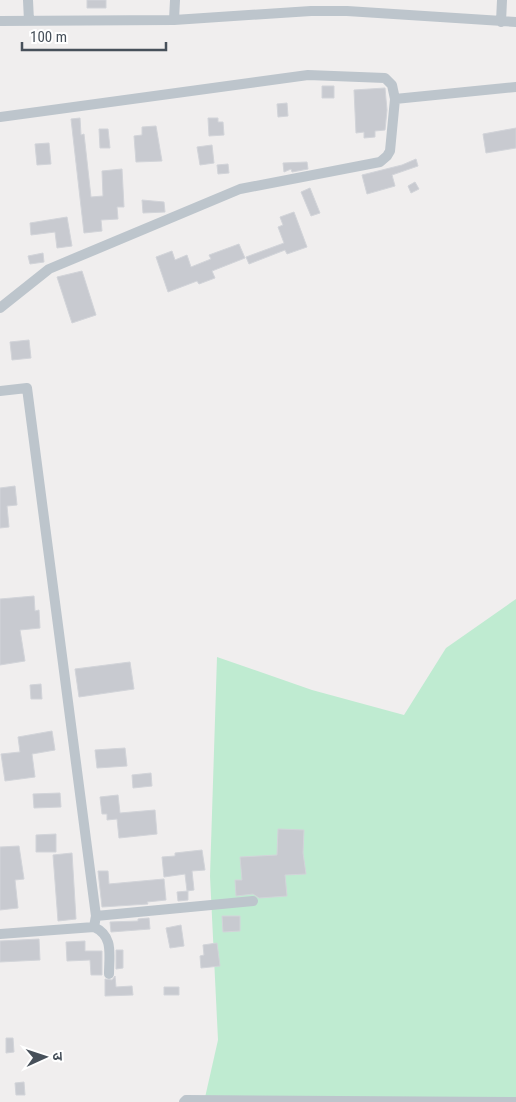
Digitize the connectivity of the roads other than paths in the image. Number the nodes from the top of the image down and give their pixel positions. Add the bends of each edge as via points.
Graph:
1 (28, 0) edge
2 (175, 0) edge
3 (502, 0) edge
4 (29, 20) junction
5 (174, 20) junction
6 (0, 21) edge
7 (501, 22) junction
8 (516, 22) edge
9 (516, 87) edge
10 (395, 99) junction
11 (0, 117) edge
12 (0, 308) edge
13 (0, 391) edge
14 (253, 901) dead end
15 (96, 916) junction
16 (94, 927) junction
17 (0, 934) edge
18 (109, 974) dead end
19 (335, 1101) edge
20 (184, 1102) edge
21 (516, 1102) edge

1 - 4 street
2 - 5 street
3 - 7 street
4 - 5 street
4 - 6 street
5 - 7 street via 347,11
7 - 8 street
9 - 10 street
10 - 11 street via 392,84 385,78 308,75
10 - 12 street via 390,151 380,162 240,189 48,269
13 - 15 street via 27,388
14 - 15 street
15 - 16 street
16 - 17 street
16 - 18 street via 108,938
19 - 20 street
19 - 21 street

